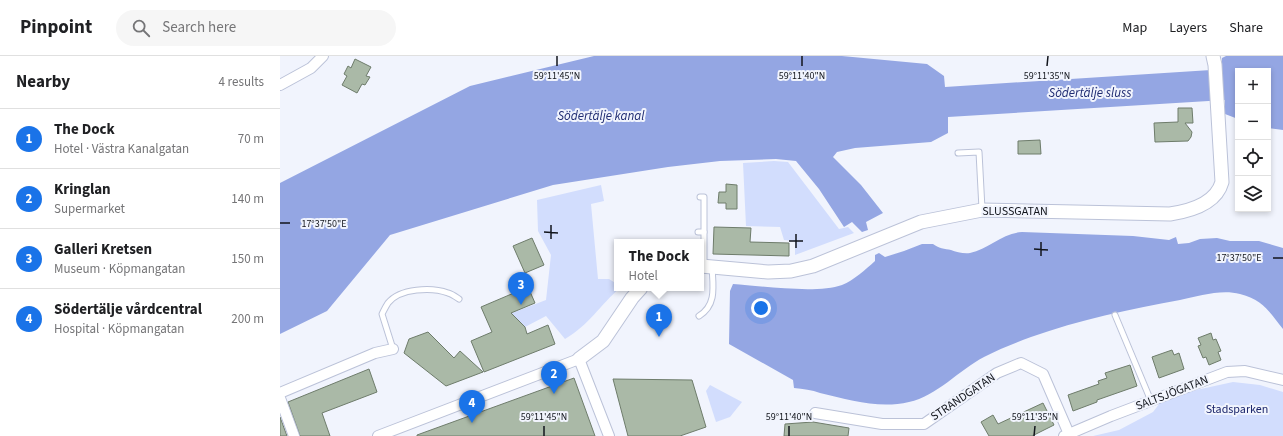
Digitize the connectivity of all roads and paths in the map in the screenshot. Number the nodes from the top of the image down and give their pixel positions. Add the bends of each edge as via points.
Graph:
1 (323, 56) edge
2 (1214, 60) edge
3 (280, 85) edge
4 (958, 153) dead end
5 (700, 197) dead end
6 (982, 210) junction
7 (698, 232) dead end
8 (704, 232) junction
9 (706, 266) edge
10 (639, 291) edge
11 (459, 299) dead end
12 (1115, 315) dead end
13 (699, 316) dead end
14 (393, 349) joint
15 (579, 359) junction
16 (1283, 380) edge
17 (280, 393) edge
18 (280, 398) edge
19 (1151, 401) junction
20 (815, 413) dead end
21 (1066, 435) edge
22 (294, 436) edge
23 (378, 436) edge
24 (609, 436) edge

1 - 3 street via 311,68
2 - 6 street, SLUSSGATAN via 1222,182 1220,190 1196,208 1170,214
4 - 6 lane via 979,152
5 - 8 lane via 704,197
6 - 9 street, SLUSSGATAN via 920,222 813,266 791,271 768,272
7 - 8 lane
8 - 9 lane
9 - 13 lane via 712,300 706,312
10 - 15 street via 603,341
11 - 14 lane via 448,293 424,289 401,294 389,302 382,314
12 - 19 lane
14 - 17 street via 375,353
15 - 23 street
15 - 24 street
16 - 19 street, SALTSJÖGATAN via 1245,371 1227,372
18 - 22 street
19 - 21 street, SALTSJÖGATAN
20 - 21 street, STRANDGATAN via 882,424 924,424 997,374 1021,363 1043,374

